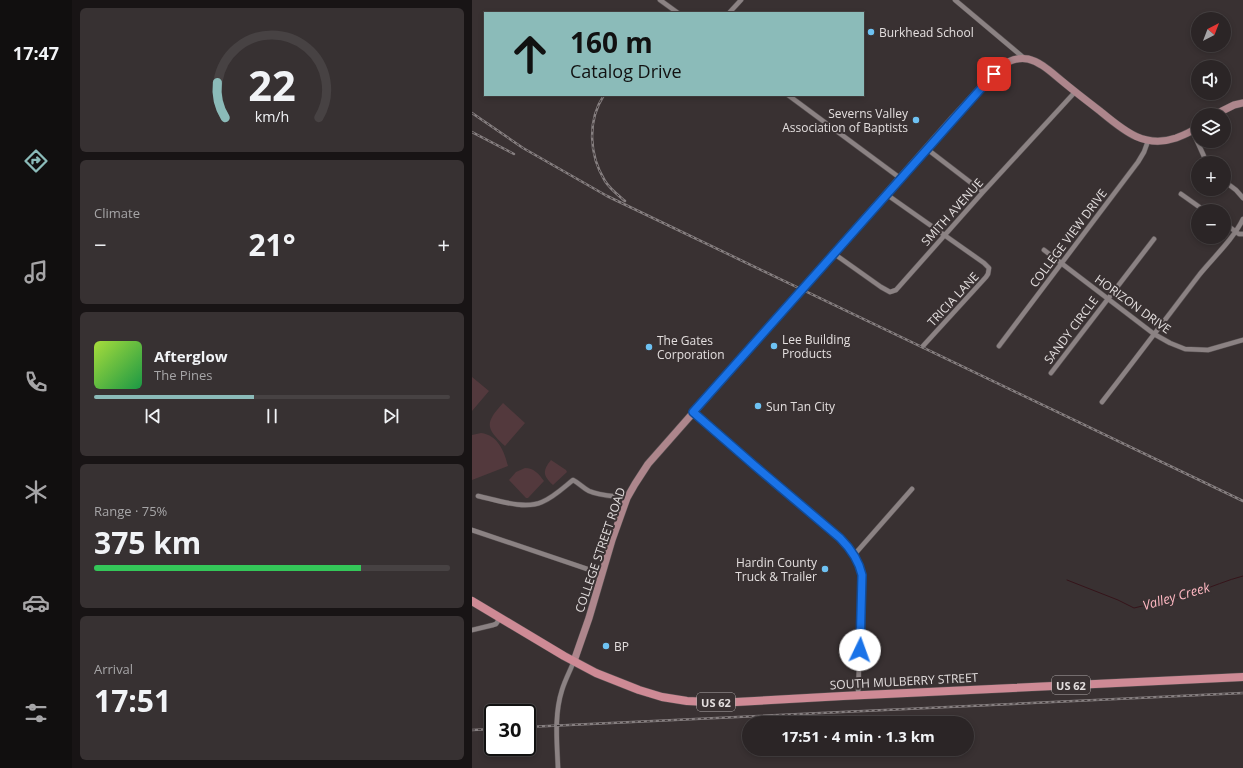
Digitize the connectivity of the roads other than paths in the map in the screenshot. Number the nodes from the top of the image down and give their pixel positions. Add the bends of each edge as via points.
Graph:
1 (660, 0) edge
2 (741, 0) edge
3 (955, 0) edge
4 (677, 12) edge
5 (730, 12) edge
6 (1024, 58) junction
7 (1075, 92) junction
8 (789, 96) edge
9 (1243, 103) edge
10 (1228, 108) edge
11 (1191, 131) edge
12 (1148, 141) junction
13 (926, 149) junction
14 (900, 178) junction
15 (1231, 186) edge
16 (983, 192) junction
17 (886, 194) junction
18 (1181, 194) dead end
19 (1243, 198) edge
20 (1195, 204) edge
21 (1243, 219) edge
22 (1231, 228) edge
23 (1235, 231) junction
24 (1243, 234) edge
25 (945, 235) junction
26 (1154, 238) dead end
27 (1044, 250) dead end
28 (834, 253) junction
29 (1062, 263) junction
30 (1108, 298) junction
31 (1154, 334) junction
32 (1243, 340) edge
33 (923, 346) dead end
34 (999, 346) dead end
35 (1051, 373) dead end
36 (1102, 402) dead end
37 (693, 412) junction
38 (912, 489) dead end
39 (478, 496) dead end
40 (627, 498) junction
41 (472, 530) edge
42 (854, 555) junction
43 (602, 574) junction
44 (472, 601) edge
45 (500, 618) junction
46 (472, 630) edge
47 (574, 661) junction
48 (1243, 677) edge
49 (858, 695) junction
50 (558, 768) edge

1 - 4 street
2 - 5 street
3 - 6 street
6 - 7 street via 1044,67
6 - 13 street, COLLEGE STREET ROAD via 1000,67
7 - 12 street via 1120,127
7 - 16 street, SMITH AVENUE
8 - 14 street
9 - 10 street
11 - 12 street via 1171,140
12 - 29 street, COLLEGE VIEW DRIVE via 1140,159
13 - 14 street, COLLEGE STREET ROAD
13 - 16 street
14 - 17 street, COLLEGE STREET ROAD
15 - 19 street
16 - 25 street, SMITH AVENUE
17 - 25 street, TRICIA LANE
17 - 28 street, COLLEGE STREET ROAD
18 - 20 street
21 - 23 street
22 - 23 street
23 - 24 street
23 - 31 street
25 - 28 street, SMITH AVENUE via 892,292 881,288
25 - 33 street, TRICIA LANE via 984,263 989,271
26 - 30 street, SANDY CIRCLE
27 - 29 street, HORIZON DRIVE
28 - 37 street, COLLEGE STREET ROAD
29 - 30 street, HORIZON DRIVE
29 - 34 street, COLLEGE VIEW DRIVE
30 - 31 street, HORIZON DRIVE
30 - 35 street, SANDY CIRCLE
31 - 32 street, HORIZON DRIVE via 1185,349 1208,350
31 - 36 street
37 - 40 street, COLLEGE STREET ROAD via 648,464
37 - 42 street via 840,538
38 - 42 street
39 - 40 street via 517,505 533,505 548,499 573,480 589,491
40 - 43 street, COLLEGE STREET ROAD
41 - 43 street
42 - 49 street via 862,582
43 - 47 street, COLLEGE STREET ROAD
44 - 45 main road, US 62
45 - 46 street via 496,624
45 - 47 main road, US 62
47 - 49 main road, SOUTH MULBERRY STREET / US 62 via 639,690 687,701 736,702
47 - 50 street via 559,702 556,726
48 - 49 main road, SOUTH MULBERRY STREET / US 62

